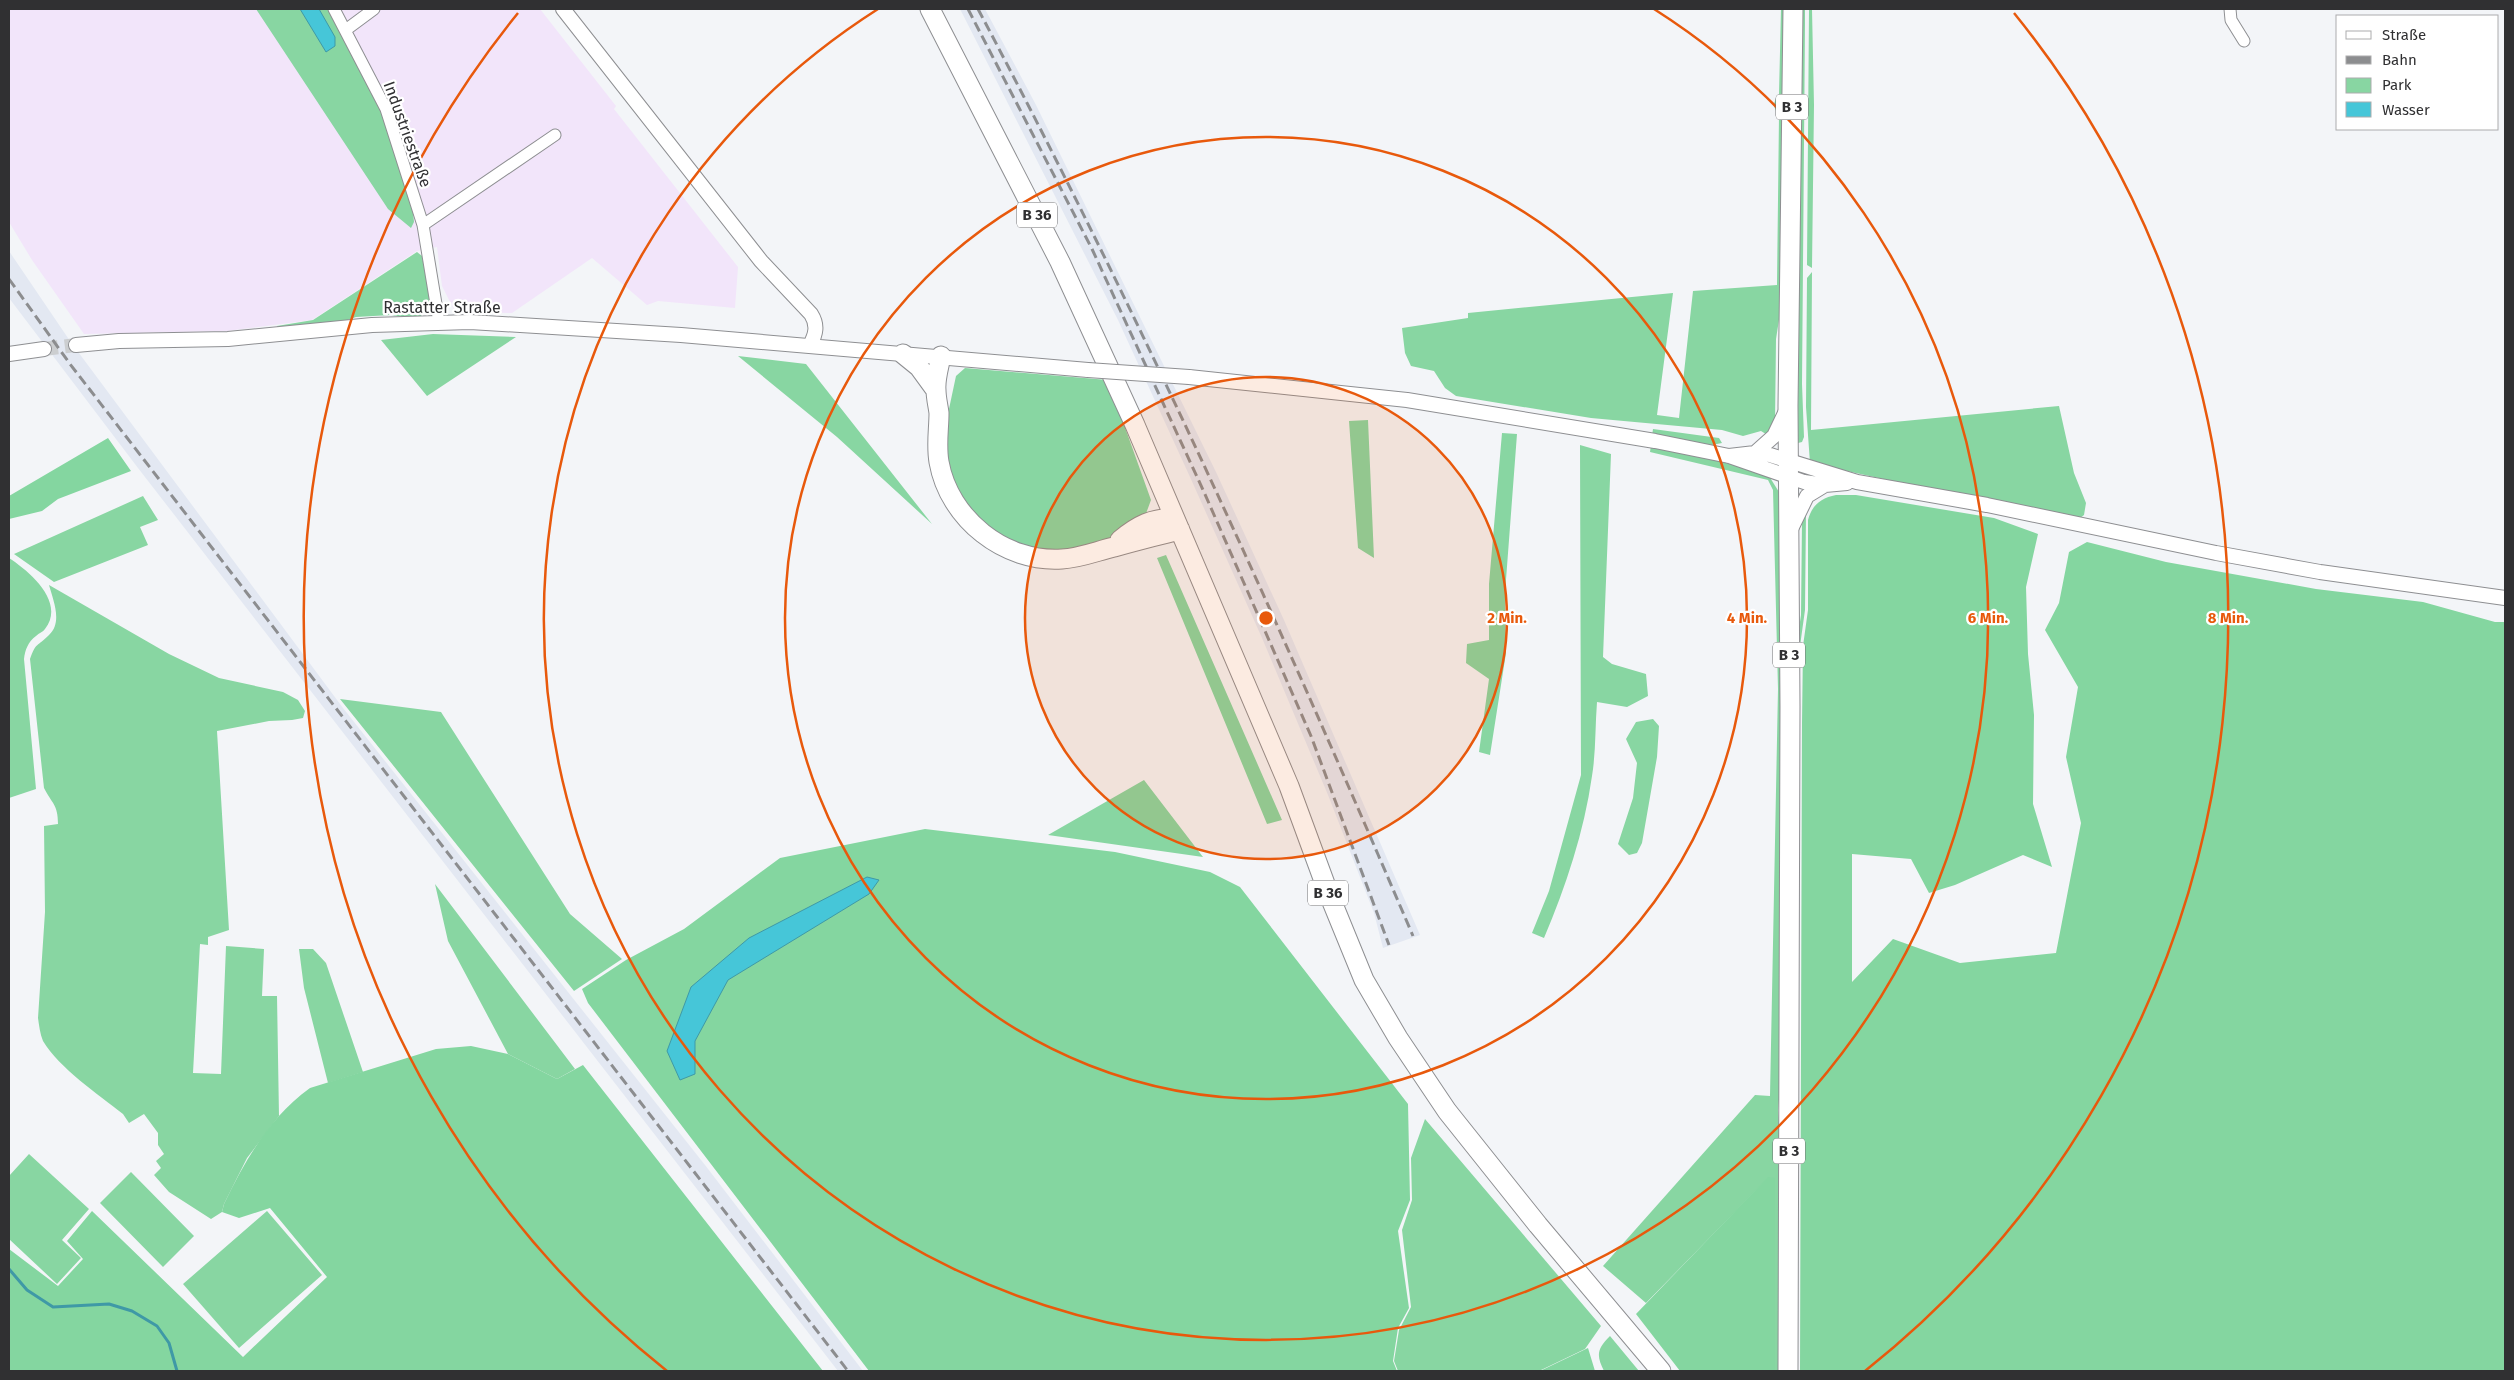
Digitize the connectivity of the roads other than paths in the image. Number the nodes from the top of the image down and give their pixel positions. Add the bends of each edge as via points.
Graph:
1 (334, 9) edge
2 (374, 9) edge
3 (563, 9) edge
4 (930, 9) edge
5 (1793, 9) edge
6 (2230, 9) edge
7 (347, 29) junction
8 (2244, 41) dead end
9 (555, 135) dead end
10 (423, 225) junction
11 (439, 322) junction
12 (76, 345) tunnel mouth
13 (810, 345) junction
14 (44, 349) tunnel mouth
15 (9, 354) edge
16 (903, 354) junction
17 (947, 357) junction
18 (936, 389) junction
19 (1788, 406) junction
20 (939, 413) junction
21 (1755, 453) junction
22 (1729, 456) junction
23 (1788, 469) junction
24 (1159, 481) junction
25 (1857, 482) junction
26 (1825, 485) junction
27 (1144, 524) junction
28 (1178, 524) junction
29 (1788, 534) junction
30 (1112, 547) junction
31 (2505, 598) edge
32 (1661, 1371) edge
33 (1788, 1371) edge

1 - 7 street, Industriestraße
2 - 7 street
3 - 13 street via 761,261 804,308
4 - 24 main road, B 36 via 1060,262
5 - 19 main road, B 3
6 - 8 street via 2231,20
7 - 10 street, Industriestraße via 386,109
9 - 10 street
10 - 11 street, Industriestraße
11 - 12 street, Rastatter Straße via 352,326 228,339
11 - 13 street, Rastatter Straße
13 - 16 street, Rastatter Straße
14 - 15 street
16 - 17 street, Rastatter Straße
16 - 18 main road via 919,367
17 - 18 main road
17 - 20 main road
17 - 22 street, Rastatter Straße, bridge via 1407,400 1654,440
18 - 20 main road
19 - 21 street via 1774,436
19 - 23 main road, B 3
20 - 30 main road via 939,464 948,490 973,525 990,539 1035,558 1062,559
21 - 22 street
21 - 23 street
22 - 23 street
23 - 25 street
23 - 26 street
23 - 29 main road, B 3
24 - 27 main road via 1154,504
24 - 28 main road, B 36
25 - 26 street
25 - 31 street via 2320,572
26 - 29 street via 1804,501
27 - 28 main road via 1156,519
27 - 30 main road
28 - 30 main road
28 - 32 main road, B 36 via 1289,786 1364,980 1447,1111
29 - 33 main road, B 3

